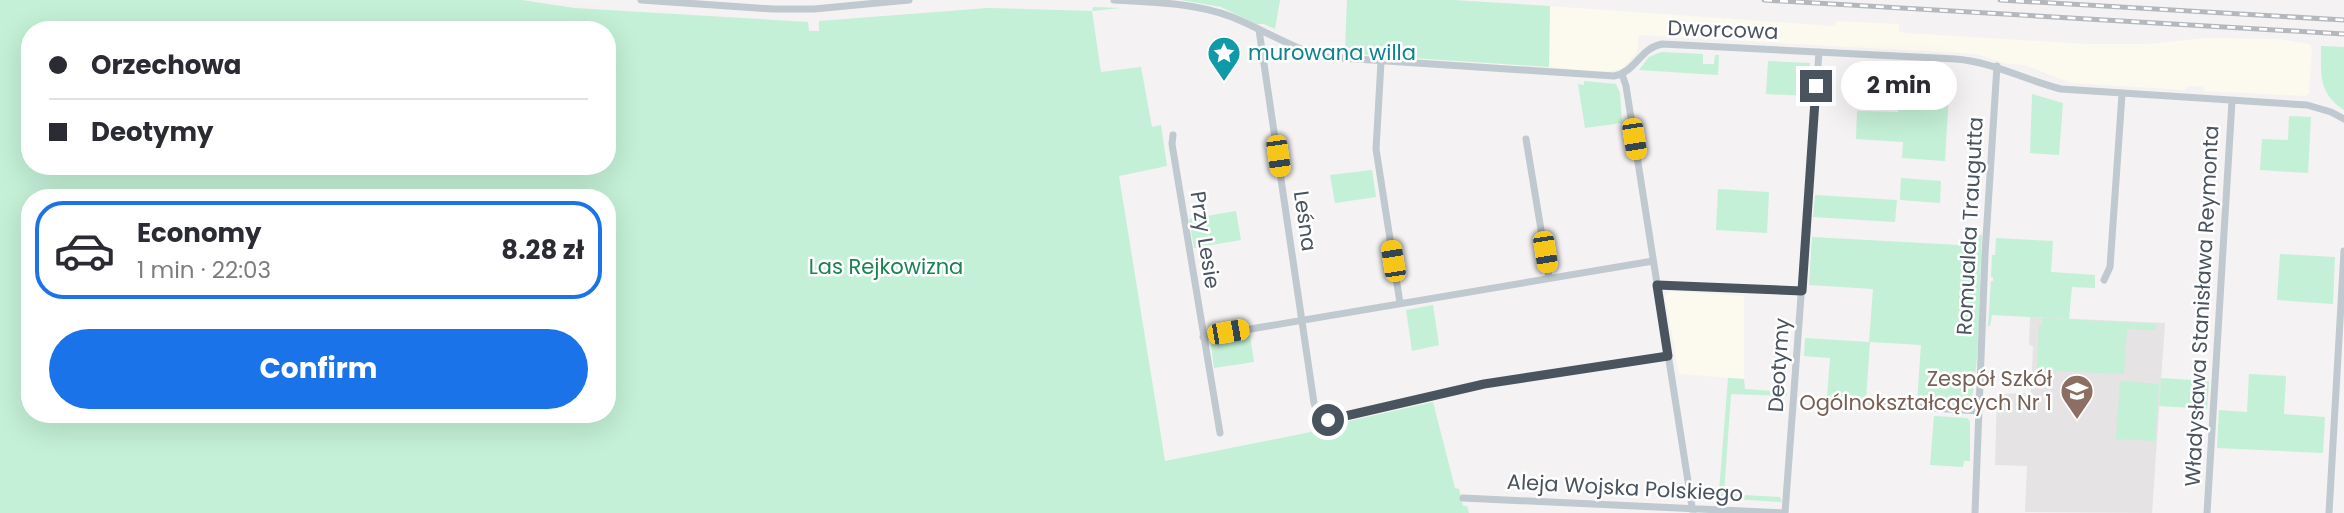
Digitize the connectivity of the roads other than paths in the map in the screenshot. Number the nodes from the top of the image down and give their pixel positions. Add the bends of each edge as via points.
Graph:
1 (641, 0) edge
2 (909, 0) edge
3 (1114, 0) edge
4 (1259, 30) junction
5 (1819, 52) junction
6 (1381, 62) junction
7 (1997, 66) junction
8 (1622, 75) junction
9 (2122, 94) junction
10 (2232, 100) junction
11 (2344, 119) edge
12 (1174, 135) dead end
13 (1526, 139) dead end
14 (2344, 251) edge
15 (1653, 261) junction
16 (1549, 278) junction
17 (2104, 281) dead end
18 (1657, 285) junction
19 (1802, 291) junction
20 (1400, 303) junction
21 (1302, 319) junction
22 (1203, 337) junction
23 (1668, 356) junction
24 (1872, 404) dead end
25 (1978, 411) junction
26 (2335, 416) junction
27 (2344, 417) edge
28 (1220, 433) dead end
29 (1464, 498) dead end
30 (1588, 503) junction
31 (1693, 510) edge
32 (1589, 513) edge
33 (1785, 513) edge
34 (1975, 513) edge
35 (2207, 513) edge
36 (2329, 513) edge

1 - 2 street via 800,9
3 - 4 street via 1202,9
4 - 6 street via 1320,56
4 - 21 street, Leśna
5 - 7 street, Dworcowa via 1970,60
5 - 8 street, Dworcowa via 1662,44 1645,51
5 - 19 street, Deotymy
6 - 8 street
6 - 20 street via 1377,159
7 - 9 street, Dworcowa via 2061,89
7 - 25 street, Romualda Traugutta
8 - 15 street
9 - 10 street, Dworcowa
9 - 17 street via 2110,267
10 - 11 street, Dworcowa via 2307,105
10 - 35 street, Władysława Stanisława Reymonta
12 - 22 street, Przy Lesie
13 - 16 street
14 - 26 street
15 - 16 street
15 - 18 street
16 - 20 street
18 - 19 street
18 - 23 street
19 - 33 street, Deotymy
20 - 21 street
21 - 22 street
21 - 23 street, Leśna via 1314,403 1319,417 1328,420 1484,384
22 - 28 street, Przy Lesie
23 - 31 street
24 - 25 street
25 - 34 street, Romualda Traugutta
26 - 27 street
26 - 36 street
29 - 30 street, Aleja Wojska Polskiego
30 - 31 street, Aleja Wojska Polskiego
30 - 32 street
31 - 33 street, Aleja Wojska Polskiego

